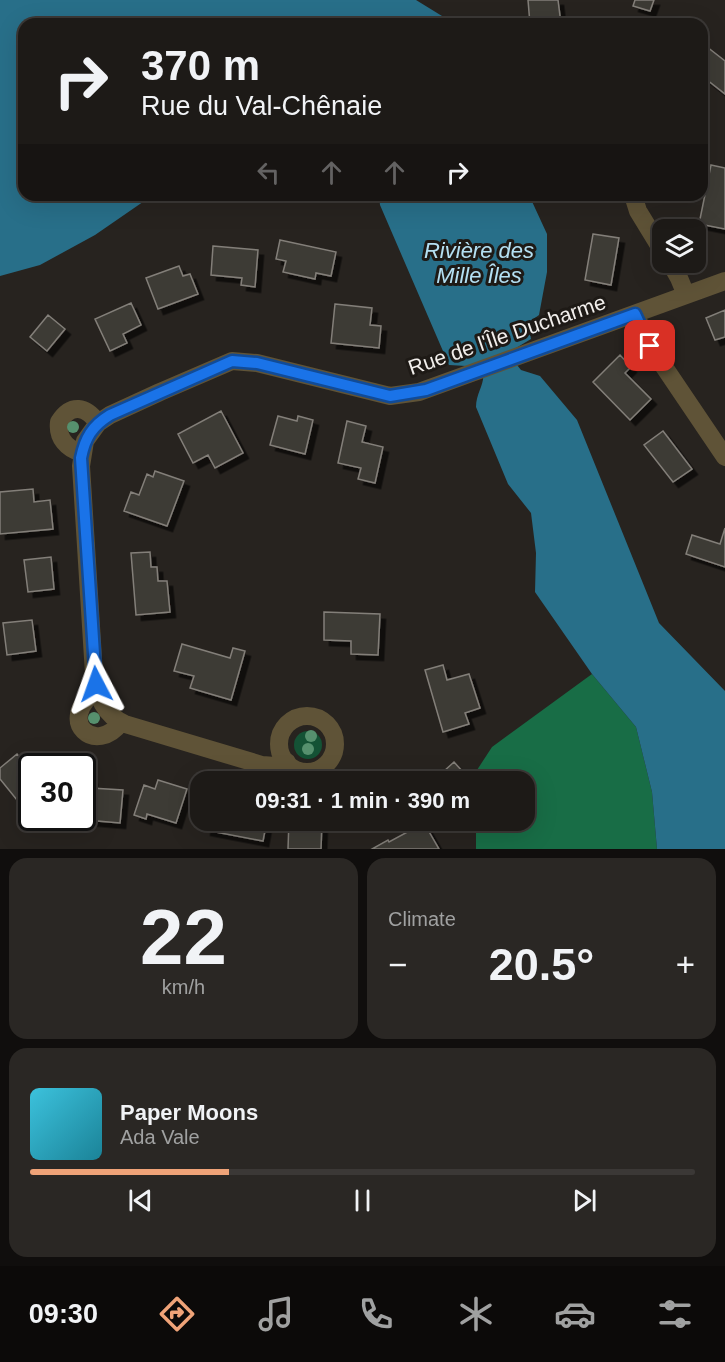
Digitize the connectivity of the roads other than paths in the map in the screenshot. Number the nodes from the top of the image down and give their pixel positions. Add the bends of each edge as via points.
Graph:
1 (635, 201) edge
2 (652, 234) edge
3 (676, 273) edge
4 (725, 281) edge
5 (686, 295) junction
6 (635, 314) junction
7 (98, 423) junction
8 (82, 453) junction
9 (725, 457) edge
10 (97, 690) junction
11 (121, 722) junction
12 (287, 762) dead end

1 - 2 street
3 - 5 street
4 - 5 street, Rue de l'Île Ducharme
5 - 6 street, Rue de l'Île Ducharme
6 - 7 street, Rue de l'Île Ducharme via 419,392 390,396 257,363 232,361
6 - 9 street via 650,346
7 - 8 street
7 - 8 street via 89,412 78,409 67,412 59,422 66,445
8 - 10 street
10 - 11 street via 106,709
10 - 11 street via 80,710 81,729 91,736 104,736
11 - 12 street via 262,765

